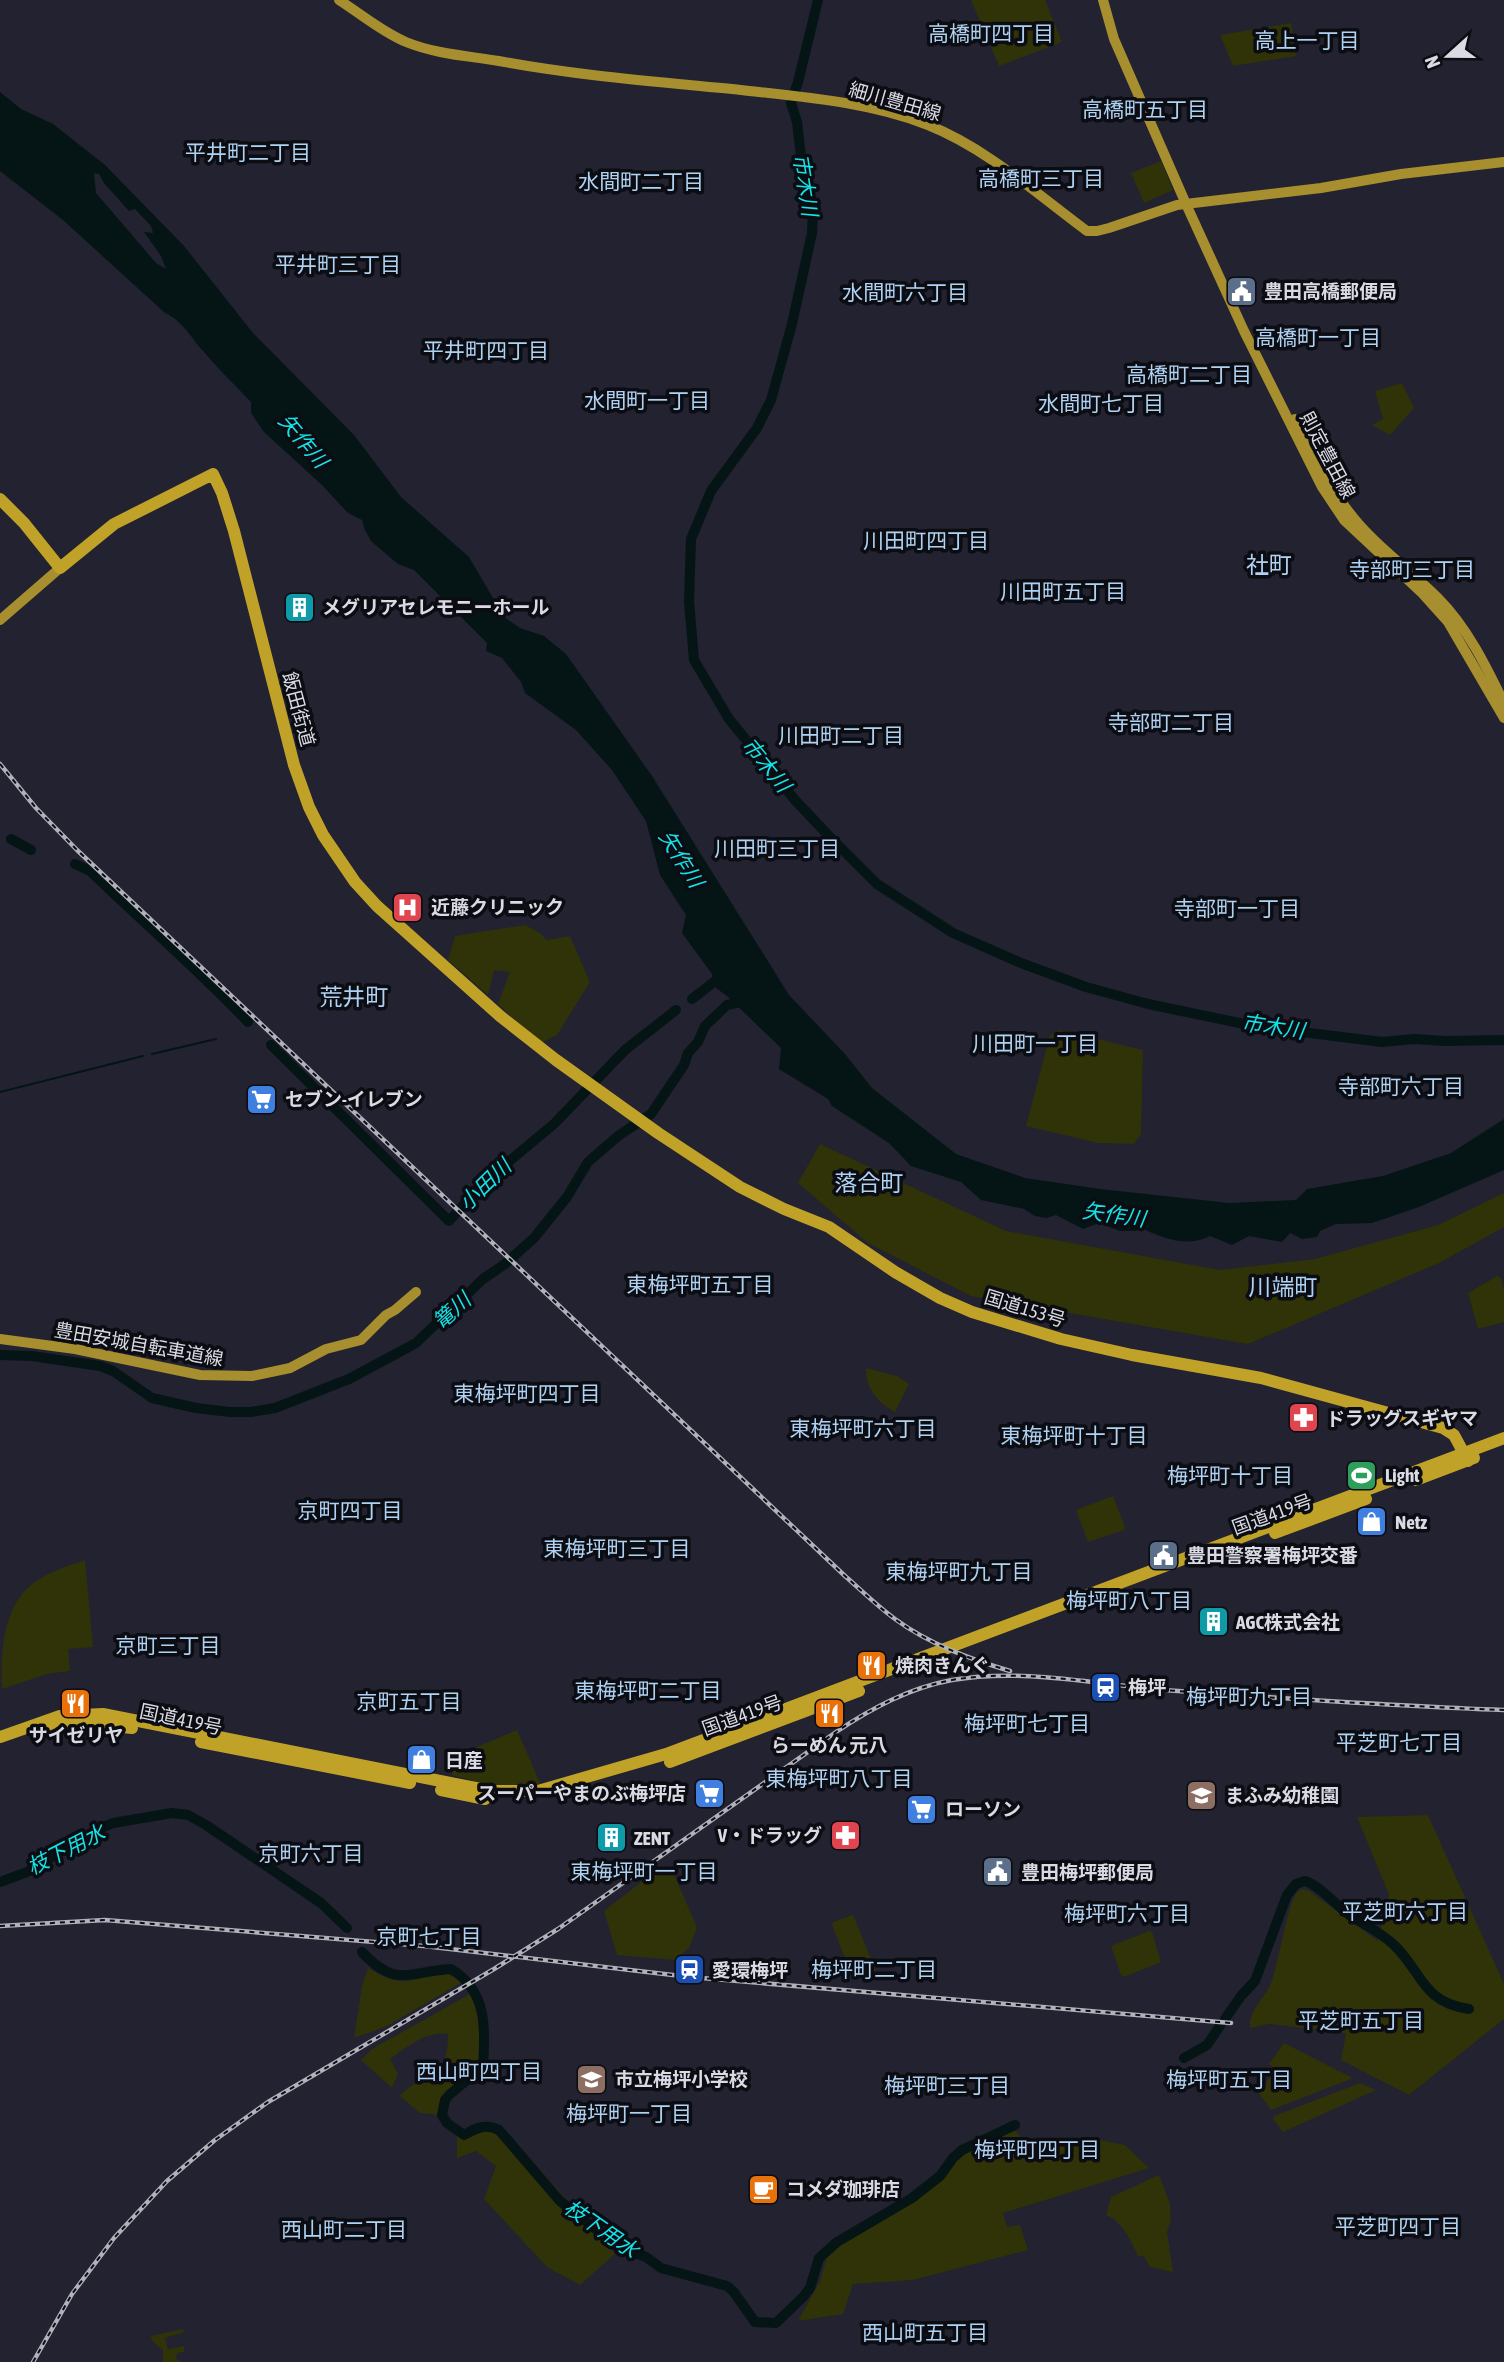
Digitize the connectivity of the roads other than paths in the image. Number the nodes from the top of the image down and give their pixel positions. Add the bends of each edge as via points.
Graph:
1 (339, 0) edge
2 (1103, 0) edge
3 (1504, 162) edge
4 (1186, 204) junction
5 (0, 499) edge
6 (60, 568) junction
7 (0, 620) edge
8 (1502, 710) edge
9 (606, 1097) joint
10 (416, 1292) dead end
11 (0, 1339) edge
12 (1504, 1438) edge
13 (1504, 1446) edge
14 (1466, 1457) junction
15 (0, 1737) edge
16 (0, 1746) edge

1 - 4 main road, 細川豊田線 via 395,37 440,51 581,74 803,97 883,111 953,136 1087,230 1109,229
2 - 4 main road, 則定豊田線 via 1114,39
3 - 4 main road, 細川豊田線
4 - 8 main road, 則定豊田線 via 1307,458 1343,520 1433,604 1457,634
5 - 6 highway
6 - 7 main road
6 - 9 highway, 飯田街道 via 114,524 213,474 234,531 294,765 323,835 377,906 500,1016
9 - 14 highway, 国道153号 via 727,1180 829,1227 929,1291 989,1319 1132,1355 1251,1376 1443,1427 1454,1435
10 - 11 main road, 豊田安城自転車道線 via 361,1340 252,1376 200,1375
12 - 14 highway
13 - 14 highway
14 - 15 highway, 国道419号 via 666,1754 538,1791 491,1791 103,1714 60,1716
14 - 16 highway, 国道419号 via 670,1762 549,1797 506,1800 463,1795 104,1724 48,1728

